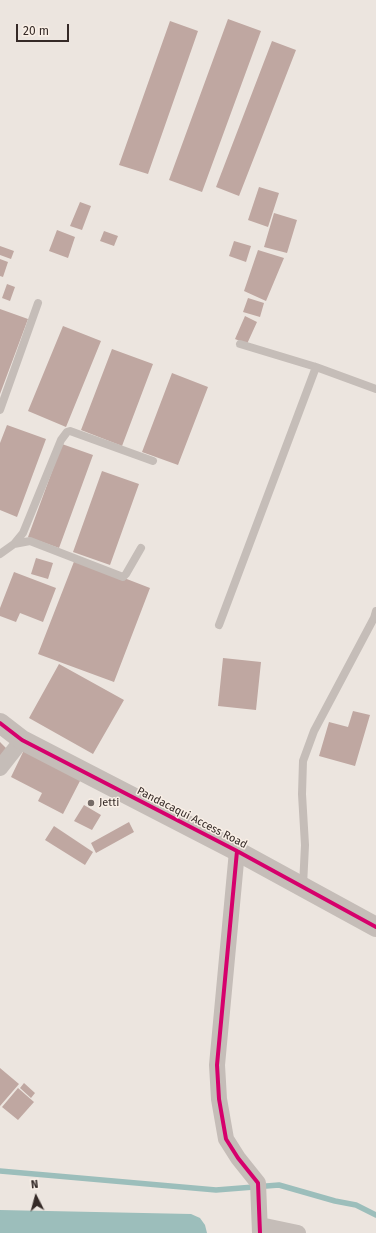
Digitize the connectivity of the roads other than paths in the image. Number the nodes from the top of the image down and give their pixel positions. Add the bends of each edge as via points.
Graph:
1 (38, 303) dead end
2 (240, 344) dead end
3 (316, 367) junction
4 (376, 389) edge
5 (0, 410) edge
6 (153, 461) dead end
7 (14, 544) junction
8 (141, 548) dead end
9 (0, 554) edge
10 (376, 611) edge
11 (219, 625) dead end
12 (0, 723) edge
13 (22, 740) junction
14 (0, 768) edge
15 (237, 851) junction
16 (303, 886) junction
17 (376, 927) edge
18 (260, 1224) edge
19 (298, 1233) edge

1 - 5 lane
2 - 3 lane
3 - 4 lane
3 - 11 lane
6 - 7 lane via 67,432 61,440 23,533
7 - 8 lane via 30,541 123,576
7 - 9 lane
10 - 16 lane via 314,731 304,761
12 - 13 street, Pandacaqui Access Road
13 - 14 street
13 - 15 street, Pandacaqui Access Road
15 - 16 street, Pandacaqui Access Road
15 - 18 street via 217,1064 219,1099 226,1139 258,1183
16 - 17 street, Pandacaqui Access Road
18 - 19 street

